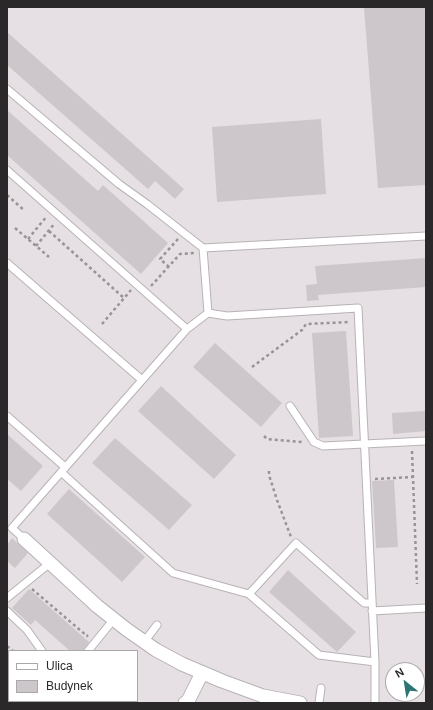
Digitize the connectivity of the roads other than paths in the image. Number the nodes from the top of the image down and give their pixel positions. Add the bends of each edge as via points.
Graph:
1 (7, 89) edge
2 (7, 170) edge
3 (426, 236) edge
4 (203, 248) junction
5 (7, 263) edge
6 (208, 313) junction
7 (187, 329) junction
8 (142, 380) junction
9 (290, 406) dead end
10 (7, 416) edge
11 (426, 441) edge
12 (365, 444) junction
13 (63, 469) junction
14 (9, 526) edge
15 (24, 539) joint
16 (50, 563) junction
17 (249, 594) junction
18 (7, 598) edge
19 (372, 603) junction
20 (426, 608) edge
21 (7, 611) edge
22 (372, 612) junction
23 (114, 619) junction
24 (157, 625) dead end
25 (144, 642) junction
26 (41, 650) edge
27 (89, 650) edge
28 (375, 662) junction
29 (202, 673) junction
30 (321, 688) dead end
31 (185, 703) edge
32 (300, 703) edge
33 (319, 703) edge
34 (375, 703) edge

1 - 4 lane via 119,184
2 - 7 lane
3 - 4 lane
4 - 6 lane
5 - 8 lane
6 - 7 lane
6 - 12 lane via 227,316 358,308
7 - 8 lane
8 - 13 lane
9 - 12 lane via 314,442 330,447
10 - 13 lane
11 - 12 lane
12 - 19 lane
13 - 14 lane
13 - 17 lane via 173,573
14 - 15 lane
15 - 16 street
16 - 18 lane
16 - 23 street
17 - 19 lane via 296,543 364,604
17 - 28 lane via 319,655
19 - 22 lane
20 - 22 lane
21 - 26 lane via 27,630
22 - 28 lane
23 - 25 street
23 - 27 lane
24 - 25 lane
25 - 29 street
28 - 34 lane
29 - 31 street
29 - 32 street via 263,696
30 - 33 lane

